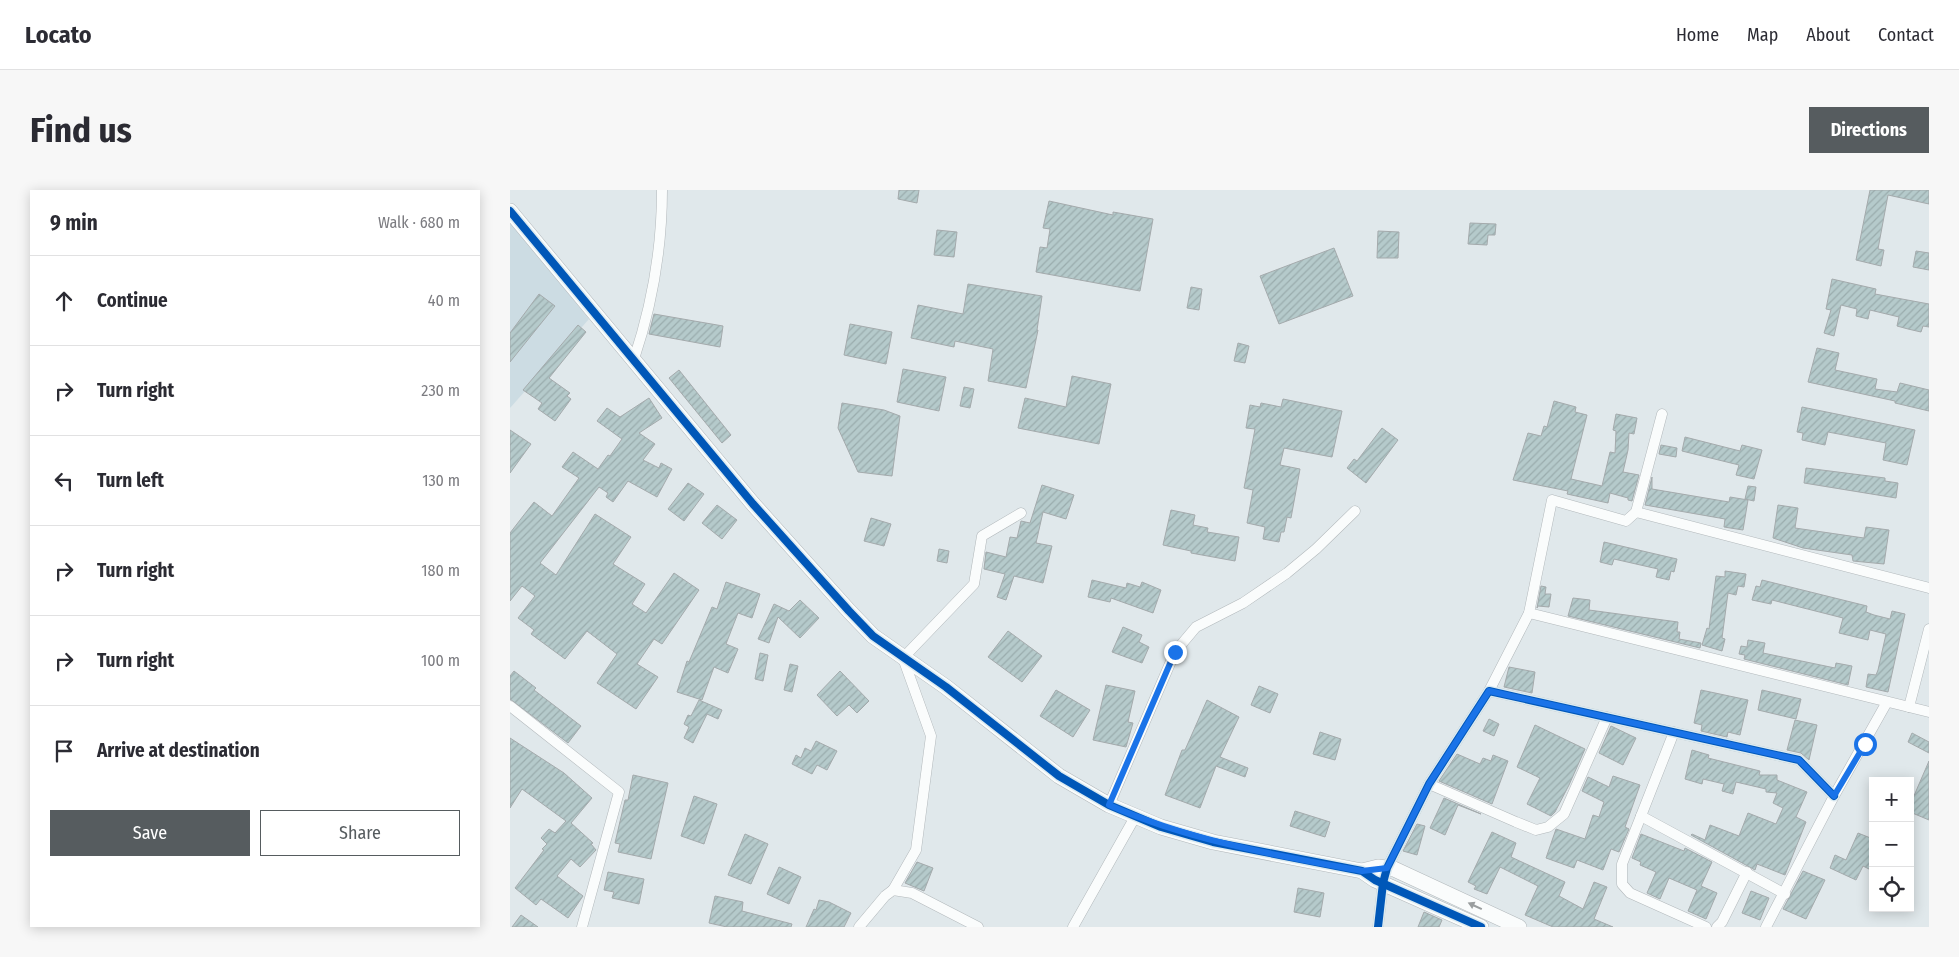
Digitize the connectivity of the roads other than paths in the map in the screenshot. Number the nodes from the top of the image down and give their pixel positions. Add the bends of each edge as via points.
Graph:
1 (662, 190) edge
2 (510, 210) edge
3 (634, 359) junction
4 (1662, 414) dead end
5 (1355, 511) dead end
6 (1636, 512) junction
7 (1021, 513) dead end
8 (1929, 588) edge
9 (1529, 613) junction
10 (1929, 629) edge
11 (903, 658) junction
12 (1489, 691) junction
13 (1887, 702) junction
14 (510, 707) edge
15 (1909, 707) junction
16 (1929, 712) edge
17 (1607, 717) junction
18 (1674, 732) junction
19 (1429, 784) junction
20 (1834, 796) junction
21 (1109, 805) junction
22 (1641, 816) junction
23 (1135, 817) junction
24 (1387, 868) junction
25 (1362, 871) junction
26 (1747, 872) junction
27 (1383, 883) junction
28 (893, 890) junction
29 (1785, 894) junction
30 (1515, 926) edge
31 (582, 927) edge
32 (859, 927) edge
33 (978, 927) edge
34 (1073, 927) edge
35 (1378, 927) edge
36 (1481, 927) edge
37 (1706, 927) edge
38 (1717, 927) edge
39 (1766, 927) edge

1 - 3 street via 655,278 647,320
2 - 3 street
3 - 11 street via 753,504 849,612 873,636
4 - 6 street
5 - 21 street via 1287,574 1243,603 1196,627 1175,652
6 - 8 street
6 - 9 street via 1626,521 1552,500
7 - 11 street via 982,536 974,584
9 - 12 street
9 - 13 street
10 - 15 street
11 - 21 street via 946,687 1059,776
11 - 28 street via 931,736 916,850
12 - 17 street
12 - 19 street
13 - 15 street
13 - 20 street
14 - 31 street via 619,792
15 - 16 street
17 - 18 street
17 - 19 street via 1564,814 1548,827 1536,830
18 - 20 street via 1799,760
18 - 22 street
19 - 24 street
20 - 29 street
21 - 23 street
22 - 26 street
22 - 37 street via 1622,864 1622,884 1630,893
23 - 25 street via 1213,842
23 - 34 street
24 - 25 street
24 - 27 street
30 -> 24 street
25 - 27 street
26 - 29 street
26 - 38 street
27 - 35 street
27 - 36 street
28 - 32 street
28 - 33 street via 912,893
29 - 39 street

